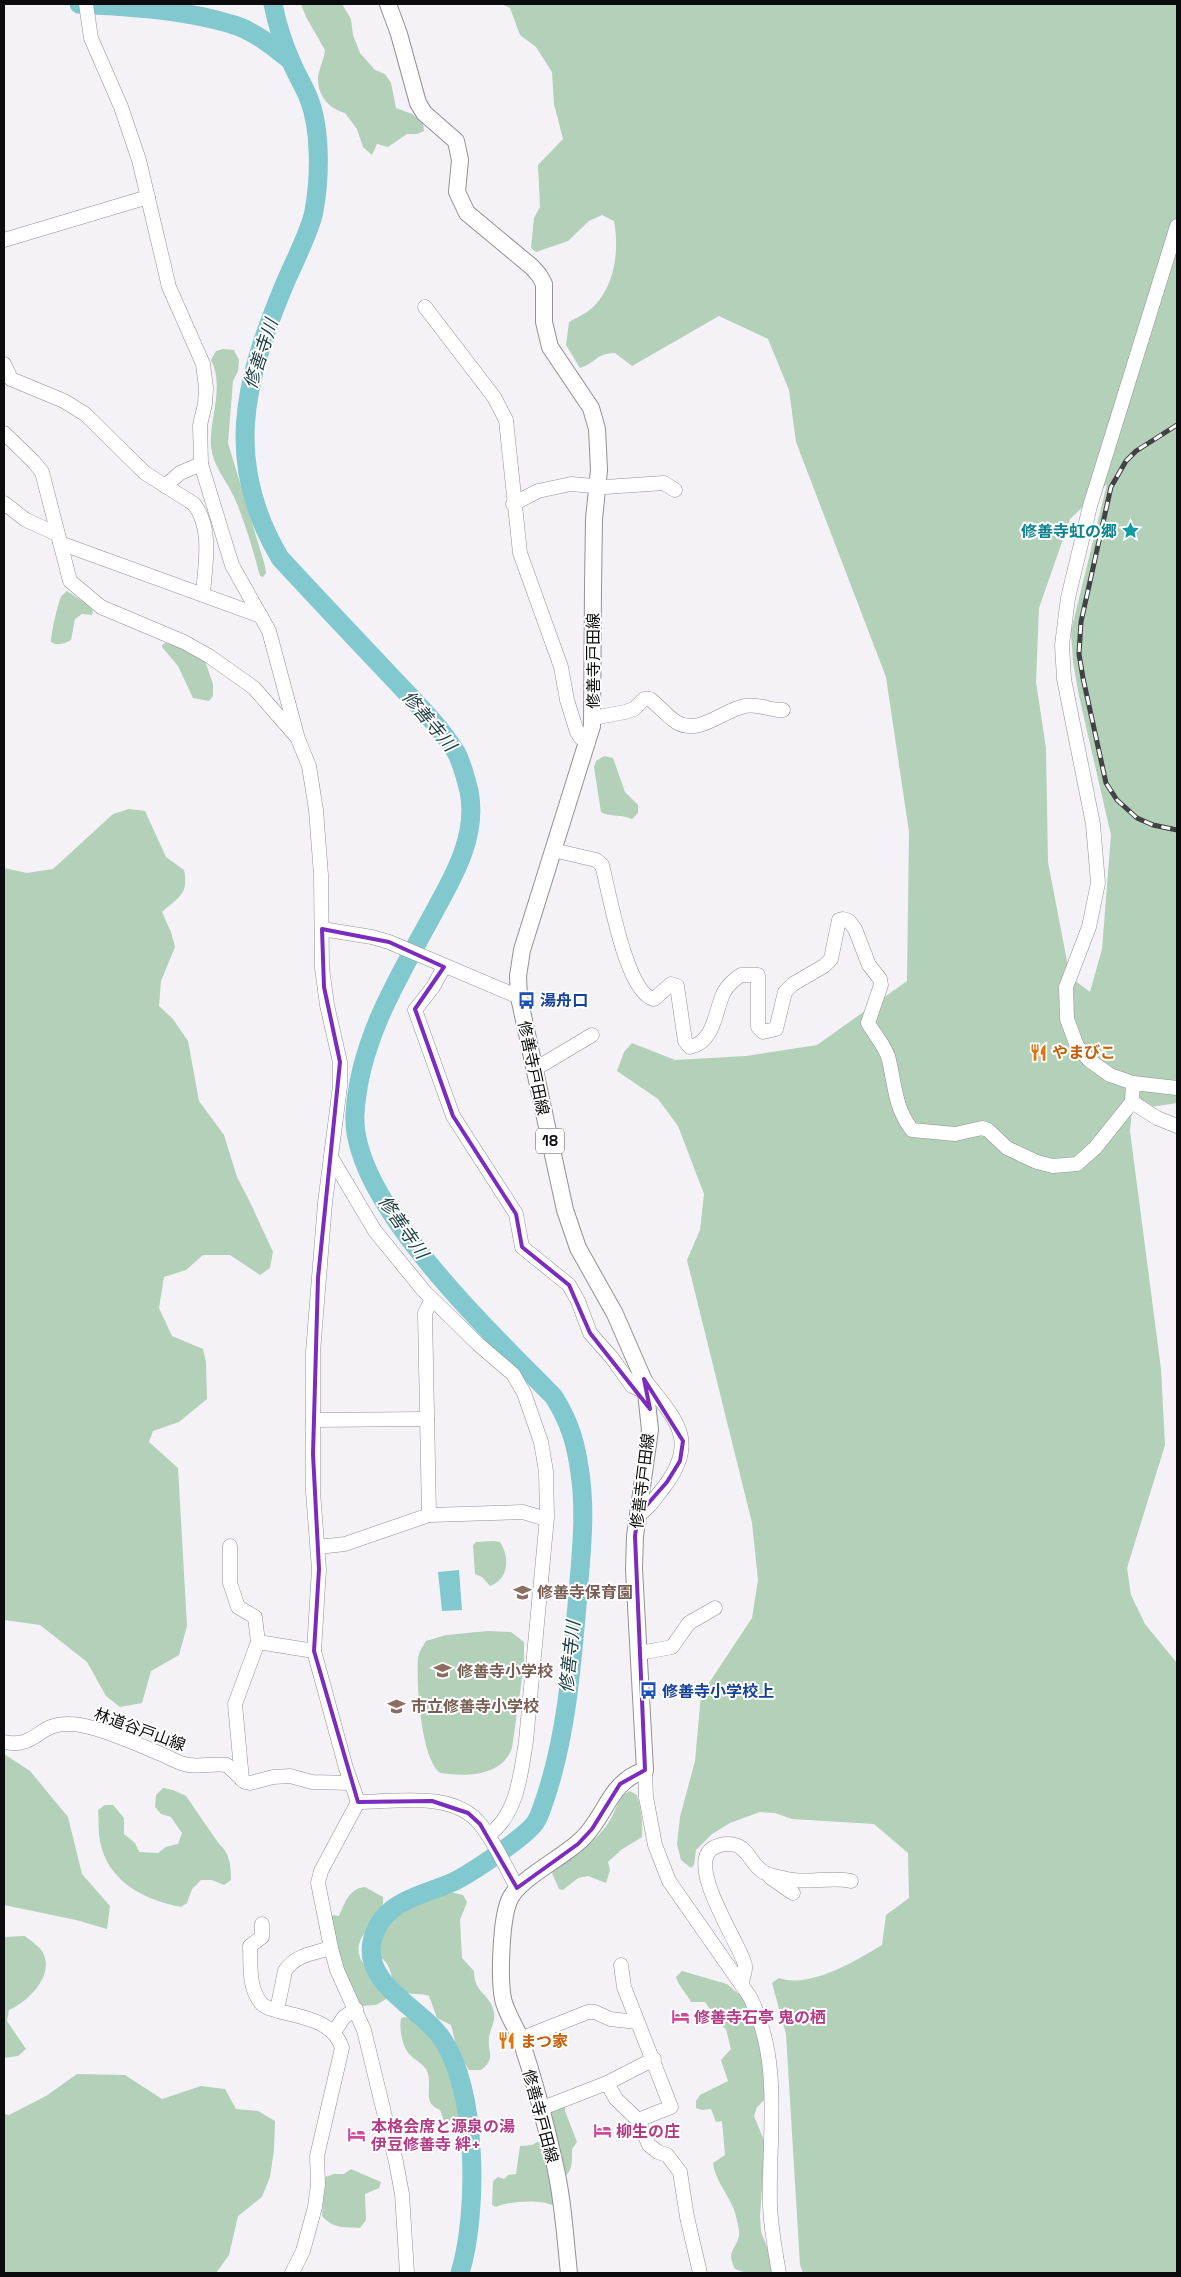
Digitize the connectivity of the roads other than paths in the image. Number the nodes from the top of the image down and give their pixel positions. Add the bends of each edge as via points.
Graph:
1 (388, 4) edge
2 (86, 9) edge
3 (148, 198) junction
4 (1177, 226) edge
5 (4, 240) edge
6 (425, 307) dead end
7 (4, 364) edge
8 (7, 380) edge
9 (4, 433) edge
10 (201, 464) junction
11 (165, 486) junction
12 (597, 486) junction
13 (676, 490) dead end
14 (4, 503) edge
15 (513, 504) junction
16 (58, 539) junction
17 (203, 594) junction
18 (262, 616) junction
19 (783, 710) dead end
20 (593, 718) junction
21 (298, 739) junction
22 (588, 742) junction
23 (553, 850) junction
24 (322, 929) junction
25 (438, 964) junction
26 (519, 997) junction
27 (592, 1035) dead end
28 (535, 1069) junction
29 (1133, 1083) junction
30 (1177, 1088) edge
31 (1132, 1102) junction
32 (1177, 1126) edge
33 (331, 1157) junction
34 (432, 1299) junction
35 (645, 1385) junction
36 (427, 1419) junction
37 (313, 1420) junction
38 (429, 1515) junction
39 (638, 1515) junction
40 (546, 1519) junction
41 (230, 1546) dead end
42 (318, 1547) junction
43 (715, 1608) dead end
44 (258, 1642) junction
45 (314, 1651) junction
46 (640, 1653) junction
47 (4, 1742) edge
48 (644, 1770) junction
49 (242, 1780) junction
50 (351, 1783) junction
51 (358, 1802) junction
52 (489, 1838) junction
53 (765, 1873) junction
54 (851, 1881) dead end
55 (515, 1884) junction
56 (793, 1893) dead end
57 (262, 1924) dead end
58 (331, 1948) junction
59 (621, 1965) dead end
60 (741, 1984) junction
61 (356, 2009) junction
62 (277, 2010) junction
63 (637, 2022) junction
64 (334, 2032) junction
65 (520, 2039) junction
66 (654, 2059) junction
67 (607, 2083) junction
68 (540, 2109) junction
69 (638, 2120) junction
70 (292, 2273) edge
71 (407, 2273) edge
72 (569, 2273) edge
73 (700, 2273) edge
74 (779, 2273) edge

1 - 12 main road, 修善寺戸田線 / 18 via 418,103 424,113 456,141 460,160 457,192 467,213 532,266 544,284 544,322 550,347 595,420 599,449
2 - 3 street via 91,38 128,125
3 - 5 street
3 - 10 street via 174,303 203,364 206,404 200,425
4 - 29 street via 1090,506 1068,598 1062,645 1064,679 1093,824 1098,883 1089,927 1066,987 1067,1019 1077,1046 1089,1060 1110,1075
6 - 15 street via 494,397 506,420
7 - 8 street
8 - 11 street via 57,398 85,414 132,462
9 - 16 street via 42,472
10 - 11 street via 180,473
10 - 18 street via 232,565
11 - 17 street via 194,504 202,518 206,532
12 - 13 street via 664,483
12 - 15 street via 571,484 554,487
12 - 20 main road, 修善寺戸田線 / 18 via 592,587
14 - 16 street
15 - 22 street via 524,567 556,650 567,700 580,738
16 - 17 street
16 - 21 street via 70,581 77,588 101,607 209,656 254,688
17 - 18 street
18 - 21 street via 277,657
19 - 20 street via 745,706 708,722 686,726 647,699 630,711
20 - 22 main road, 修善寺戸田線 / 18
21 - 24 street via 309,766 316,810
22 - 23 main road, 修善寺戸田線 / 18
23 - 26 main road, 修善寺戸田線 / 18 via 518,964
23 - 31 street via 596,860 602,865 623,952 632,974 650,998 661,994 671,984 677,986 685,1042 690,1047 699,1045 708,1036 725,990 742,975 758,975 758,1027 763,1032 776,1029 785,992 831,959 839,920 843,919 855,929 869,965 880,979 881,985 868,1023 889,1058 900,1112 912,1130 954,1134 982,1128 1007,1148 1037,1162 1054,1166 1077,1164 1095,1148
24 - 25 street via 389,942
24 - 33 street via 324,987 340,1062
25 - 26 street
25 - 35 street via 433,987 415,1010 452,1116 516,1214 522,1247 569,1285 590,1333 632,1386
26 - 28 main road, 修善寺戸田線 / 18
27 - 28 street
28 - 35 main road, 修善寺戸田線 / 18 via 565,1210 578,1248 615,1314
29 - 30 street
29 - 31 street
31 - 32 street
33 - 34 street via 375,1231
33 - 37 street via 313,1352
34 - 36 street via 425,1313
34 - 40 street via 513,1374 524,1393 541,1442 546,1471
35 - 39 main road, 修善寺戸田線 / 18 via 650,1430
35 - 39 street via 675,1423 683,1448 680,1461 667,1482
36 - 37 street
36 - 38 street
37 - 42 street via 313,1492
38 - 40 street via 523,1512
38 - 42 street via 345,1544
39 - 46 main road, 修善寺戸田線 / 18 via 634,1569
40 - 52 street via 521,1775 509,1812
41 - 44 street via 230,1583 238,1607 255,1618
42 - 45 street
43 - 46 street via 689,1623 672,1647
44 - 45 street
44 - 49 street via 235,1704
45 - 50 street
46 - 48 main road, 修善寺戸田線 / 18
47 - 49 street, 林道谷戸山線 via 27,1743 41,1731 71,1724 189,1766 227,1765
48 - 55 main road, 修善寺戸田線 via 630,1775 620,1784 592,1829 578,1844
48 - 60 street via 655,1845 669,1881
49 - 50 street via 250,1783 290,1776 312,1782
50 - 51 street
51 - 52 street via 453,1805 468,1812
51 - 58 street via 319,1876
52 - 55 street
53 - 54 street via 804,1882
53 - 56 street
53 - 60 street via 736,1845 720,1845 706,1856 704,1865 709,1884 745,1964
55 - 65 main road, 修善寺戸田線 via 506,1912 502,1987 503,2000
57 - 62 street via 262,1937 250,1946 251,1979 262,2004
58 - 61 street via 337,1970
58 - 62 street via 302,1956 289,1965
59 - 63 street via 624,1987
60 - 74 street via 760,2016 770,2071 770,2203
61 - 64 street via 344,2017
61 - 71 street via 374,2065 396,2162 403,2203
62 - 64 street via 326,2026
63 - 65 street via 588,2012
63 - 66 street
64 - 70 street via 342,2048 340,2066 317,2156 315,2207 303,2251
65 - 68 main road, 修善寺戸田線
66 - 67 street
66 - 69 street via 671,2108
67 - 68 street
67 - 69 street via 616,2099
68 - 72 main road, 修善寺戸田線 via 561,2194
69 - 73 street via 649,2145 667,2156 680,2172

